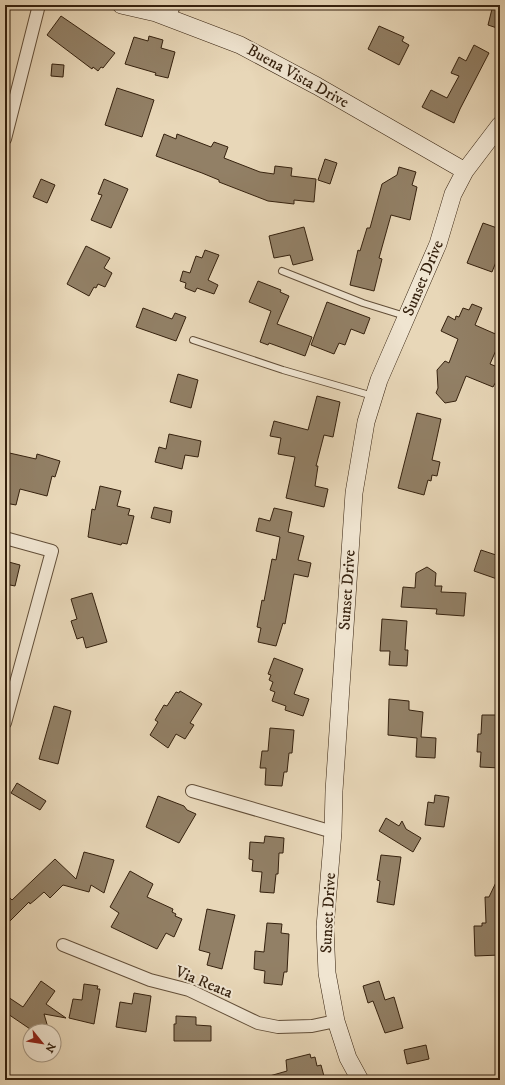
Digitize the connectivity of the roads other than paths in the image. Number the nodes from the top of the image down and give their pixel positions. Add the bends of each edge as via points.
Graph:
1 (38, 5) edge
2 (121, 5) edge
3 (175, 12) edge
4 (500, 125) edge
5 (5, 139) edge
6 (465, 171) junction
7 (282, 271) dead end
8 (407, 316) junction
9 (193, 340) dead end
10 (374, 397) junction
11 (5, 538) edge
12 (5, 723) edge
13 (192, 791) dead end
14 (333, 832) junction
15 (63, 945) dead end
16 (336, 1021) junction
17 (360, 1080) edge

1 - 5 street
2 - 3 main road, Buena Vista Drive via 156,13
3 - 6 main road, Buena Vista Drive via 318,86
4 - 6 main road, Sunset Drive
6 - 8 main road, Sunset Drive via 453,194 438,244
7 - 8 lane via 362,303
8 - 10 main road, Sunset Drive
9 - 10 lane
10 - 14 main road, Sunset Drive via 366,422 354,493
11 - 12 street via 52,551
13 - 14 street
14 - 16 main road, Sunset Drive via 325,927 326,973
15 - 16 street, Via Reata via 150,980 189,990 258,1023 278,1027 312,1026
16 - 17 main road, Sunset Drive via 348,1058

